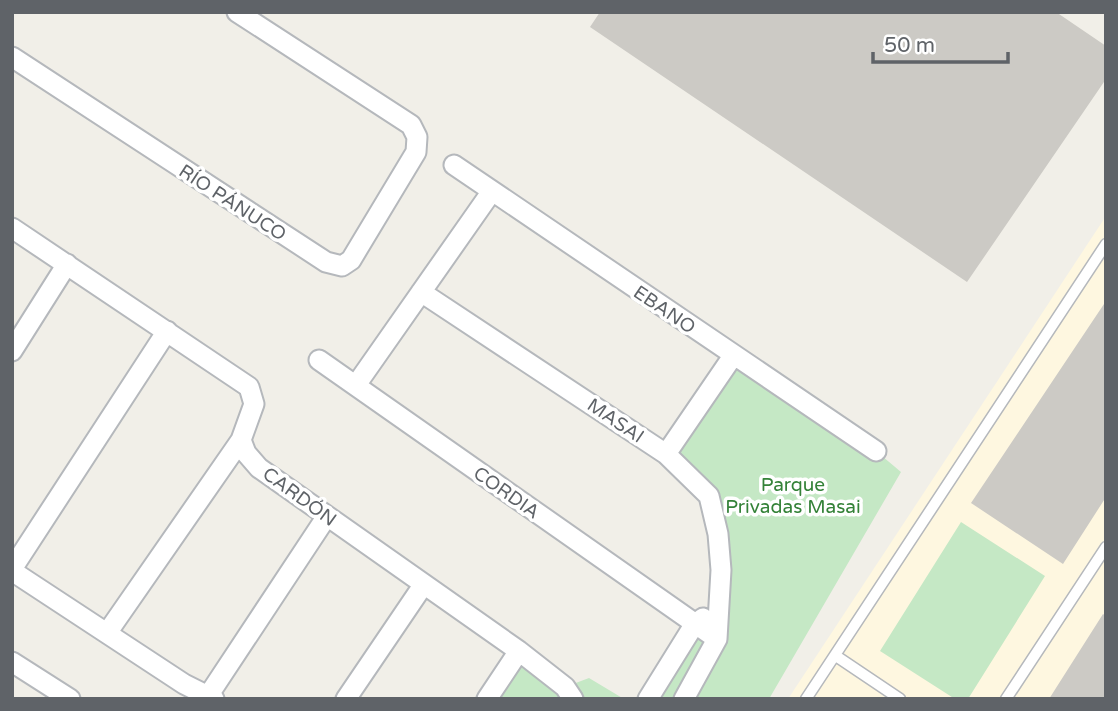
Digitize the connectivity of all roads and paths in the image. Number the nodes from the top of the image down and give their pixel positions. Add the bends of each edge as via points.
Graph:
1 (237, 12) edge
2 (12, 57) edge
3 (454, 165) dead end
4 (492, 191) junction
5 (12, 228) edge
6 (1106, 244) edge
7 (67, 264) junction
8 (421, 292) junction
9 (167, 331) junction
10 (12, 351) edge
11 (733, 356) junction
12 (320, 360) dead end
13 (355, 385) junction
14 (241, 440) junction
15 (876, 451) dead end
16 (666, 454) junction
17 (327, 516) junction
18 (1106, 547) edge
19 (12, 570) edge
20 (424, 584) junction
21 (718, 607) junction
22 (694, 625) junction
23 (107, 633) junction
24 (717, 639) junction
25 (519, 651) junction
26 (836, 656) junction
27 (12, 662) edge
28 (211, 698) edge
29 (70, 699) edge
30 (346, 699) edge
31 (487, 699) edge
32 (573, 699) edge
33 (648, 699) edge
34 (684, 699) edge
35 (806, 699) edge
36 (900, 699) edge
37 (1006, 699) edge

1 - 2 street, RÍO PÁNUCO via 411,125 417,137 416,152 351,260 335,266
3 - 4 street, EBANO
4 - 8 street
4 - 11 street, EBANO
5 - 7 street
6 - 26 lane
7 - 9 street
7 - 10 street
8 - 13 street
8 - 16 street, MASAI
9 - 14 street via 249,387 254,404
9 - 19 street
11 - 15 street, EBANO
11 - 16 street
12 - 13 street, CORDIA
13 - 22 street, CORDIA
14 - 17 street, CARDÓN via 259,468
14 - 23 street
16 - 21 street, MASAI via 709,496 721,570
17 - 20 street, CARDÓN
17 - 28 street
18 - 37 lane
19 - 23 street
20 - 25 street, CARDÓN
20 - 30 street
21 - 22 street
21 - 24 street, MASAI
22 - 24 street, CORDIA
22 - 33 street
23 - 28 street
24 - 34 street, MASAI
25 - 31 street
25 - 32 street, CARDÓN via 565,687
26 - 35 lane
26 - 36 lane
27 - 29 street

